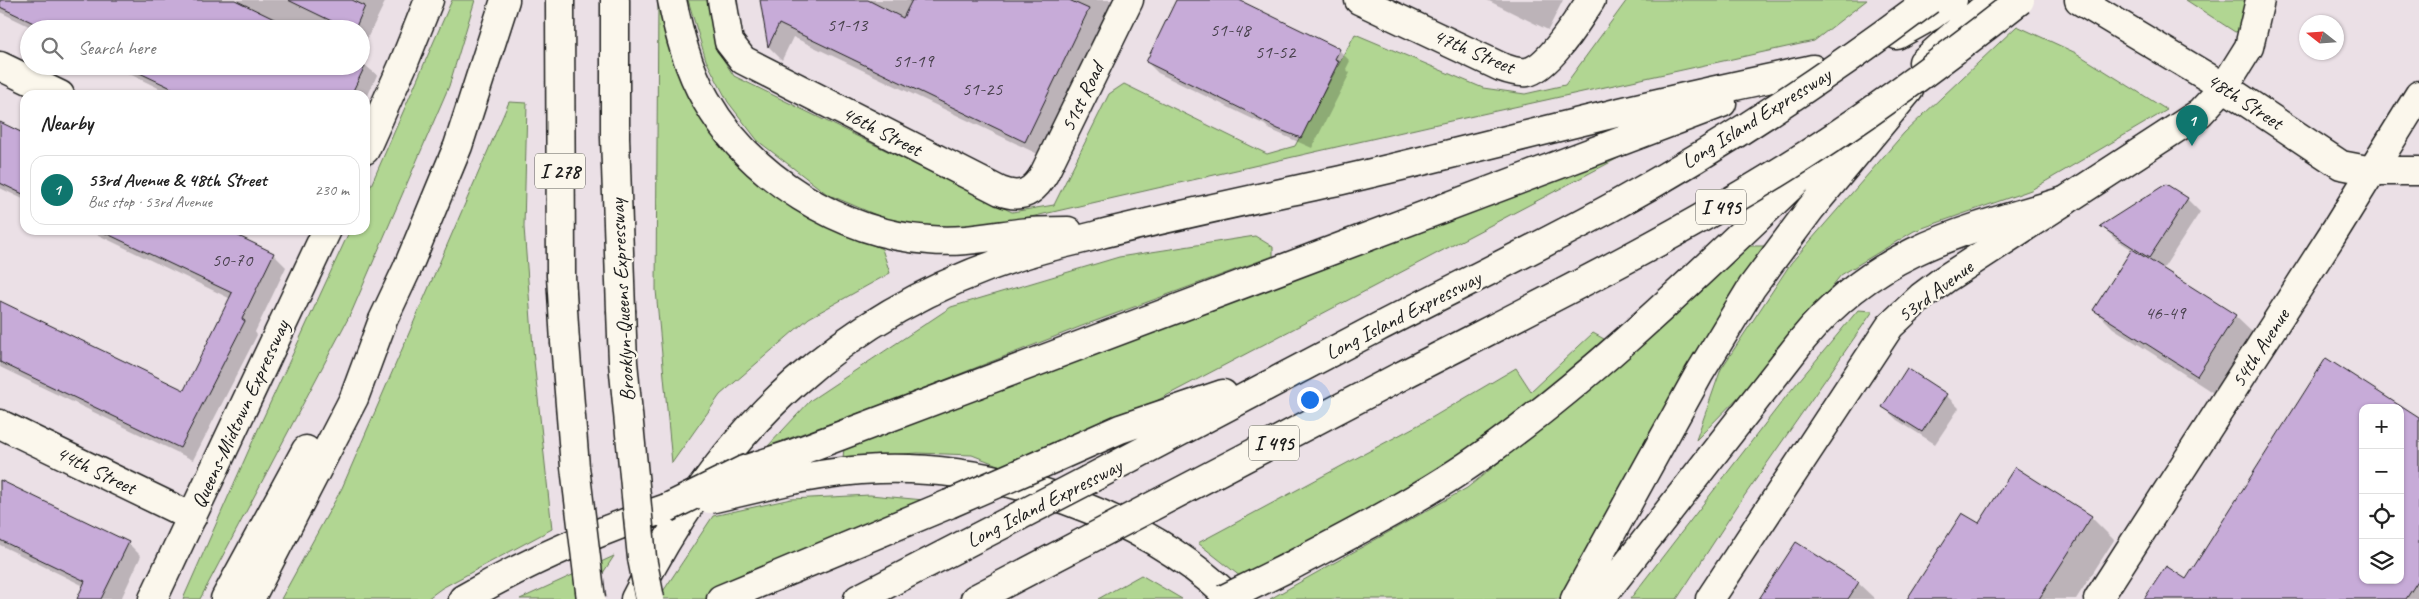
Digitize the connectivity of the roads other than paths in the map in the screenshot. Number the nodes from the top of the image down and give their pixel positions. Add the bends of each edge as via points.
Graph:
1 (428, 0) edge
2 (505, 0) edge
3 (560, 0) edge
4 (615, 0) edge
5 (672, 0) edge
6 (722, 0) edge
7 (1129, 0) edge
8 (1360, 0) edge
9 (1591, 0) edge
10 (1929, 0) edge
11 (1993, 0) edge
12 (2020, 0) edge
13 (2079, 0) edge
14 (2260, 0) edge
15 (1958, 12) edge
16 (0, 66) edge
17 (1813, 69) junction
18 (2224, 87) junction
19 (50, 90) edge
20 (2419, 95) edge
21 (370, 139) edge
22 (2372, 171) junction
23 (2419, 171) edge
24 (1031, 191) joint
25 (2065, 201) junction
26 (1127, 228) junction
27 (325, 235) edge
28 (383, 320) junction
29 (1305, 366) junction
30 (0, 424) edge
31 (794, 466) junction
32 (192, 517) junction
33 (1074, 547) junction
34 (642, 558) junction
35 (153, 599) edge
36 (225, 599) edge
37 (250, 599) edge
38 (463, 599) edge
39 (592, 599) edge
40 (635, 599) edge
41 (650, 599) edge
42 (657, 599) edge
43 (721, 599) edge
44 (858, 599) edge
45 (975, 599) edge
46 (1004, 599) edge
47 (1224, 599) edge
48 (1231, 599) edge
49 (1576, 599) edge
50 (1600, 599) edge
51 (1710, 599) edge
52 (2098, 599) edge

1 - 21 main road
2 - 28 main road via 458,146
3 - 39 main road, I 278, bridge via 561,276 575,467
4 - 34 main road, Brooklyn-Queens Expressway / I 278, bridge via 615,137 623,362
5 - 26 main road via 684,51 706,100 720,120 752,157 772,174 831,212 872,230 930,241
6 - 24 main road, 46th Street via 726,33 738,55 751,65 1000,191 1018,195
7 - 24 main road, 51st Road via 1044,174
8 - 9 main road, 47th Street via 1501,67 1528,72 1544,61 1564,39
10 - 29 main road, Long Island Expressway / I 495, bridge via 1782,105 1696,158 1612,206
11 - 15 main road
12 - 33 main road, I 495, bridge via 1893,96 1785,169 1705,216
13 - 18 main road, 48th Street
14 - 18 main road, 53rd Avenue via 2249,47
15 - 17 main road via 1931,16 1887,40
15 - 47 main road, bridge via 1603,361 1482,456 1438,484 1287,568
15 - 49 main road via 1752,287 1700,374
16 - 19 main road
17 - 26 main road
17 - 31 main road
18 - 22 main road, 48th Street via 2341,165
18 - 25 main road, 53rd Avenue via 2200,112
20 - 22 main road, 54th Avenue
22 - 23 main road, 48th Street
22 - 52 main road, 54th Avenue
25 - 50 main road via 1939,240 1886,266 1842,297 1803,339
25 - 51 main road, 53rd Avenue via 1937,285 1890,326
26 - 40 main road via 1030,252 960,278 886,314 846,340 775,400 720,462 682,513
27 - 32 main road, Queens-Midtown Expressway
28 - 36 main road via 336,396
28 - 37 main road via 354,398
29 - 43 main road, bridge via 1120,429
29 - 44 main road, Long Island Expressway / I 495, bridge
30 - 32 main road, 44th Street
31 - 38 main road, bridge via 744,470 666,508 548,553
31 - 48 main road via 940,471 1045,494 1145,534 1194,567
32 - 35 main road, Queens-Midtown Expressway
33 - 45 main road, I 495
33 - 46 main road
34 - 41 main road, Brooklyn-Queens Expressway / I 278, bridge
34 - 42 main road, bridge

